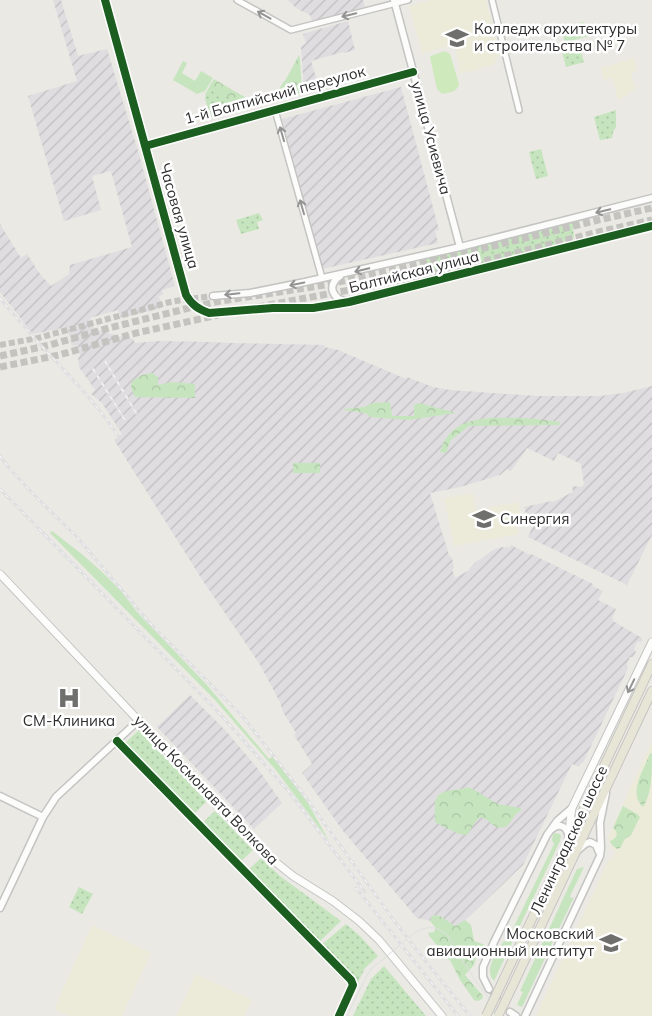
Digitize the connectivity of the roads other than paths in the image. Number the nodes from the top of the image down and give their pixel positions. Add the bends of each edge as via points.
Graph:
1 (105, 0) edge
2 (237, 0) edge
3 (408, 0) edge
4 (492, 0) edge
5 (394, 1) edge
6 (413, 72) junction
7 (275, 110) junction
8 (520, 110) dead end
9 (145, 146) junction
10 (652, 198) edge
11 (652, 226) edge
12 (460, 247) junction
13 (344, 273) junction
14 (322, 278) junction
15 (186, 295) joint
16 (213, 296) tunnel mouth
17 (349, 302) junction
18 (0, 574) edge
19 (652, 642) edge
20 (652, 664) edge
21 (652, 691) edge
22 (139, 720) junction
23 (117, 741) junction
24 (610, 780) junction
25 (0, 796) edge
26 (572, 808) junction
27 (43, 817) junction
28 (549, 832) junction
29 (568, 838) junction
30 (576, 852) junction
31 (600, 856) junction
32 (0, 908) edge
33 (489, 989) tunnel mouth
34 (339, 1016) edge
35 (442, 1016) edge
36 (486, 1016) edge
37 (498, 1016) edge
38 (525, 1016) edge

1 - 9 street, Часовая улица
5 -> 2 street via 291,30
3 - 5 street
4 - 8 street
5 - 6 street, улица Усиевича
6 - 7 street, 1-й Балтийский переулок
6 - 12 street, улица Усиевича
7 - 9 street, 1-й Балтийский переулок
14 -> 7 street
9 - 15 street, Часовая улица
10 -> 12 street, Балтийская улица
11 - 17 street, Балтийская улица
12 -> 13 street, Балтийская улица
13 - 14 street, Балтийская улица
13 - 17 street via 335,279 332,288 337,298
14 -> 16 street, Балтийская улица
15 - 17 street, Балтийская улица via 199,310 209,313 313,308
18 - 22 main road, улица Космонавта Волкова
19 -> 26 main road
20 - 29 main road, Ленинградское шоссе
21 - 24 main road, Ленинградское шоссе
22 - 23 street
22 - 35 main road, улица Космонавта Волкова via 263,852 293,876 348,911 371,931
23 - 27 street via 56,797
23 - 34 street via 351,980 353,985
24 - 30 main road, Ленинградское шоссе
24 - 31 street via 602,806
25 - 27 street
26 - 28 street
26 - 29 main road
27 - 32 street
28 - 29 street via 559,826 565,828
28 - 33 street via 482,967
29 - 36 main road, Ленинградское шоссе, bridge
30 - 31 street via 590,842 596,846
30 - 37 main road, Ленинградское шоссе, bridge
31 - 38 street

